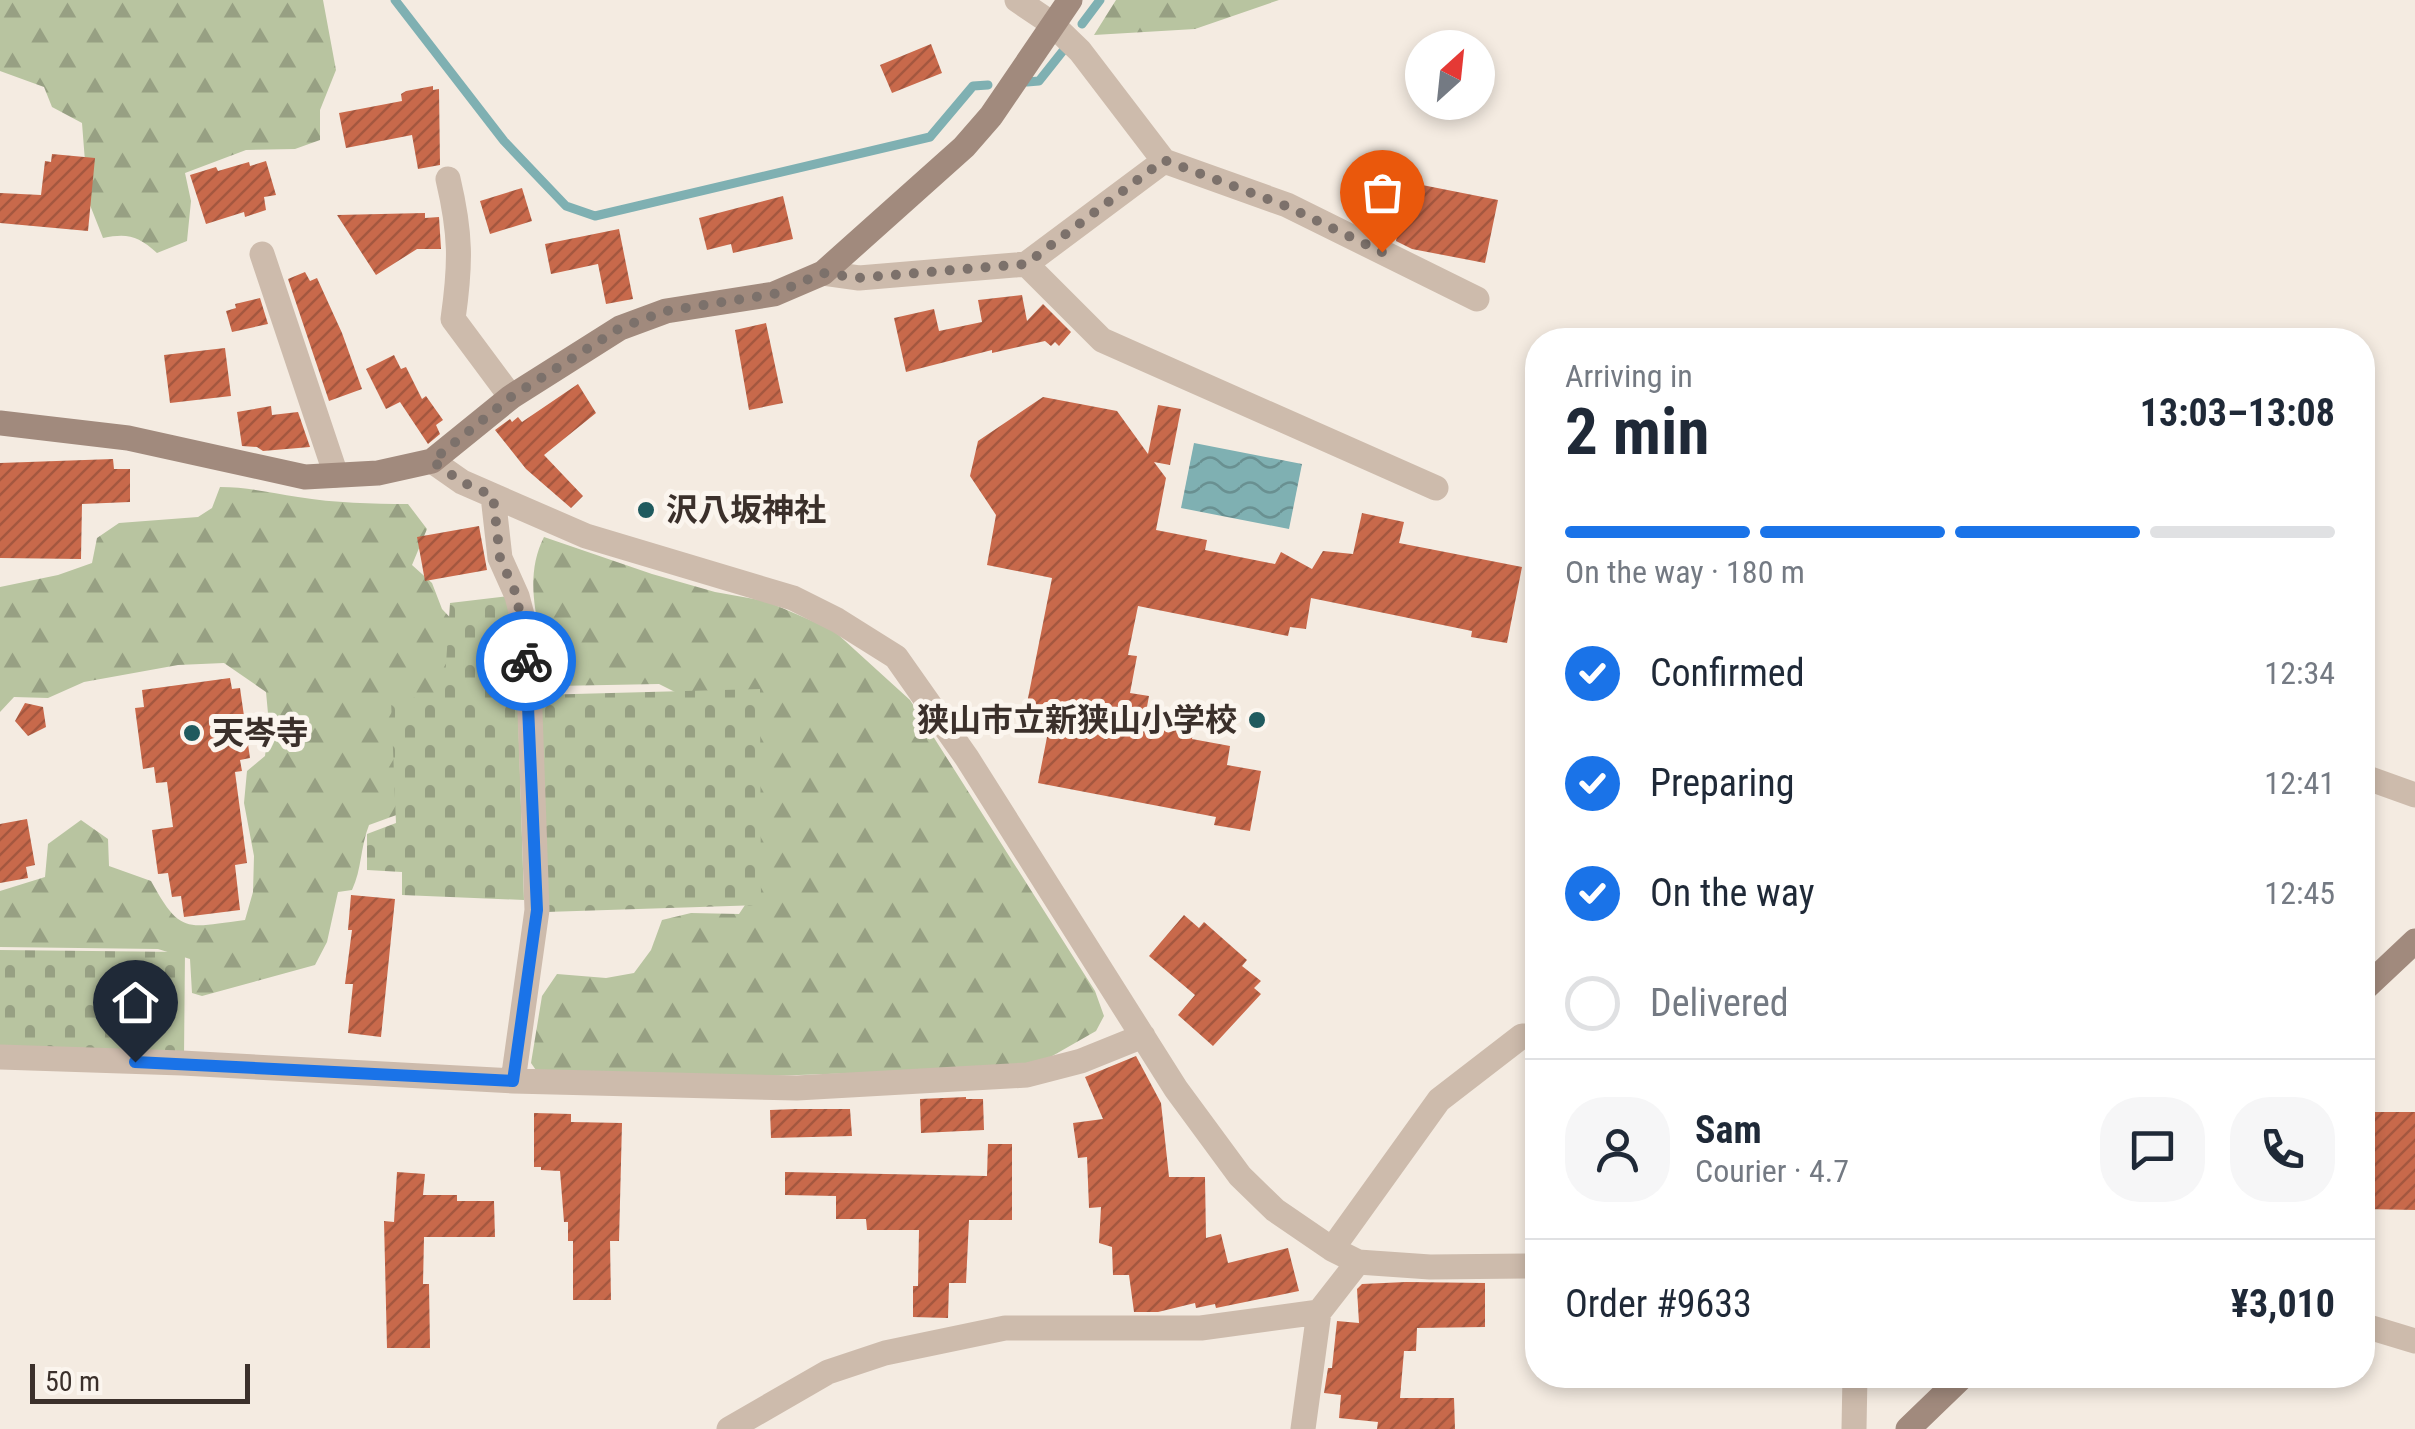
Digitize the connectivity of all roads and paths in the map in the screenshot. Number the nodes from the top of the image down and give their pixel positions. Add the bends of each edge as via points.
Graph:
1 (1018, 0) edge
2 (1070, 0) edge
3 (1051, 23) junction
4 (1164, 160) junction
5 (448, 179) dead end
6 (262, 254) dead end
7 (1026, 264) junction
8 (823, 273) junction
9 (1477, 298) dead end
10 (511, 397) junction
11 (0, 424) edge
12 (432, 461) junction
13 (336, 475) junction
14 (1436, 488) dead end
15 (493, 496) junction
16 (2375, 781) edge
17 (2415, 795) edge
18 (2415, 940) edge
19 (2375, 978) edge
20 (1144, 1036) junction
21 (1525, 1036) edge
22 (0, 1057) edge
23 (513, 1081) junction
24 (1332, 1249) junction
25 (1358, 1262) junction
26 (1525, 1266) edge
27 (1319, 1312) junction
28 (2375, 1329) edge
29 (2415, 1341) edge
30 (1854, 1388) edge
31 (1951, 1388) edge
32 (729, 1429) edge
33 (1303, 1429) edge
34 (1854, 1429) edge
35 (1908, 1429) edge

1 - 3 street
2 - 3 street
3 - 4 street
3 - 8 street via 964,147
4 - 7 street
4 - 9 street via 1286,206
5 - 10 street via 460,230 453,319
6 - 13 street
7 - 8 street via 858,278
7 - 14 street via 1102,340
8 - 10 street via 774,294 642,319 595,341
10 - 12 street
11 - 13 street via 128,438 305,478
12 - 13 street
12 - 15 street
15 - 20 street via 586,536 793,598 896,657
15 - 23 street via 500,558 523,619 537,910
16 - 17 street
18 - 19 street
20 - 23 street via 1027,1076 798,1088
20 - 24 street via 1240,1176
21 - 24 street via 1440,1100
22 - 23 street
24 - 25 street
25 - 26 street
25 - 27 street
27 - 32 street via 1201,1328 1005,1328 828,1372
27 - 33 street
28 - 29 street
30 - 34 street
31 - 35 street

